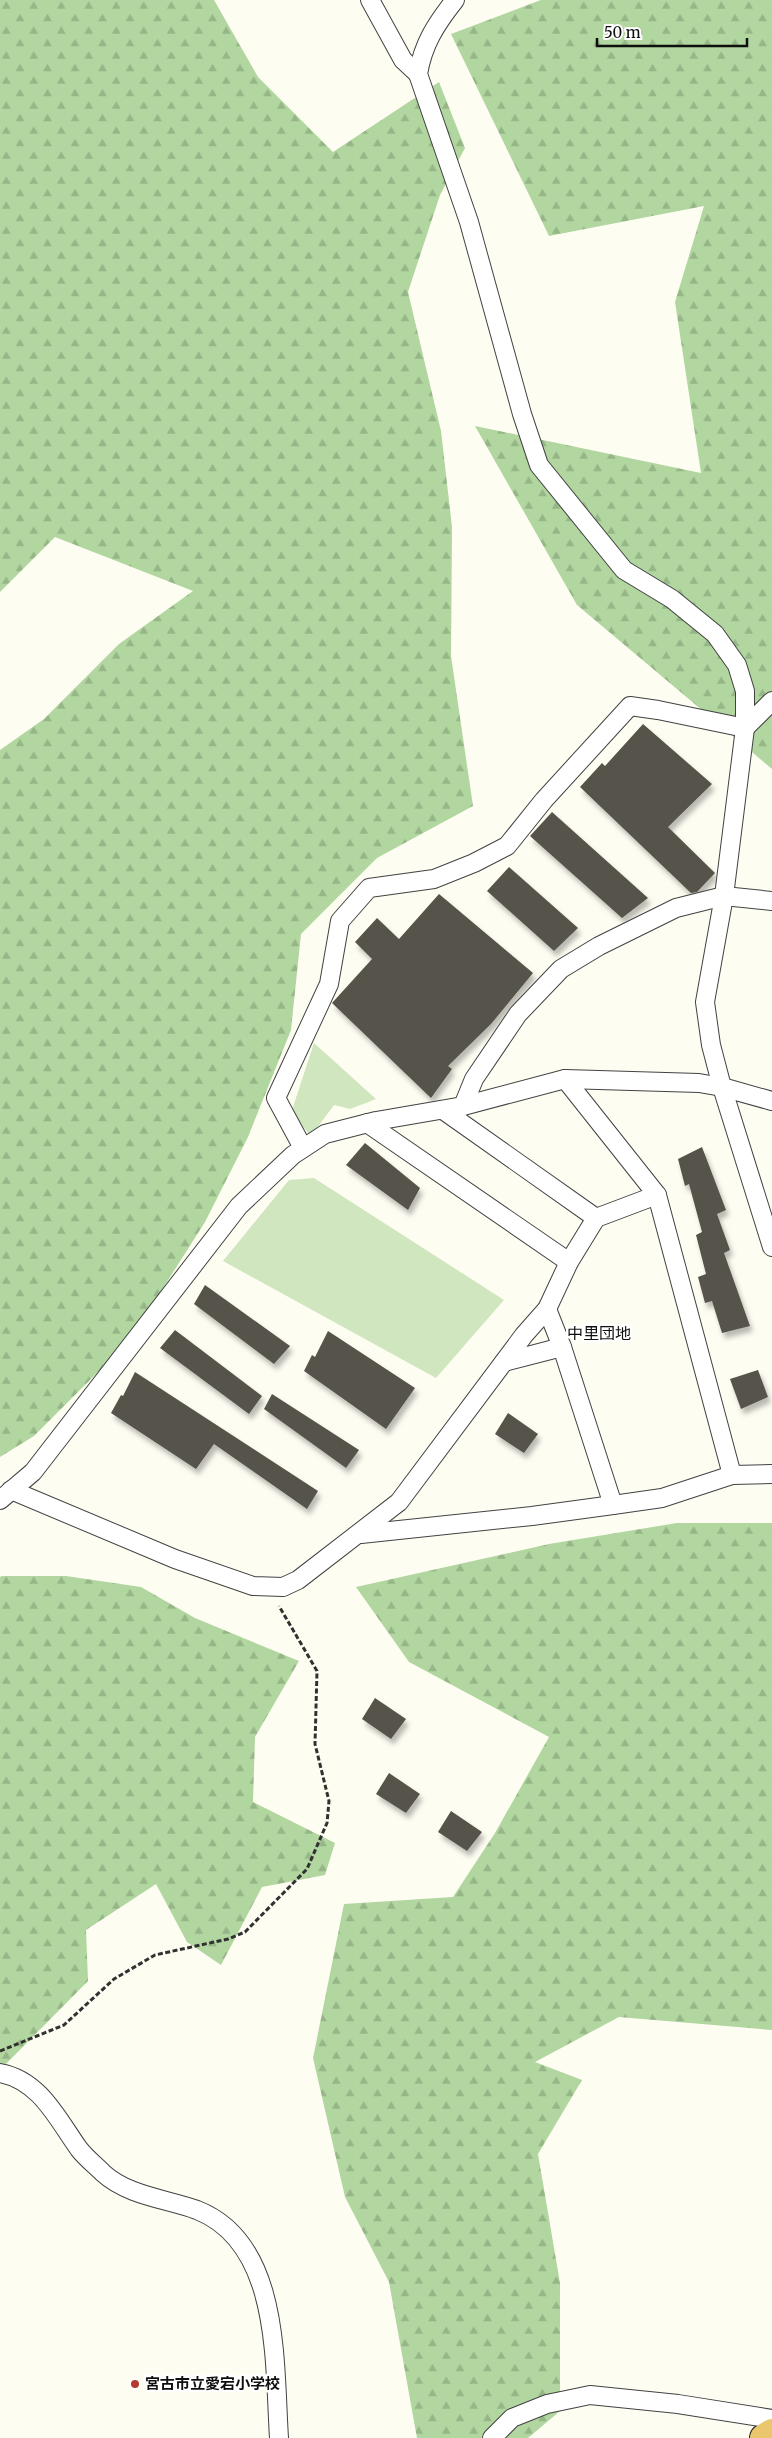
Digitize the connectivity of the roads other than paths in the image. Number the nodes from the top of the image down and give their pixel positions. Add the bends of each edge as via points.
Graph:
1 (370, 0) edge
2 (455, 0) edge
3 (418, 74) junction
4 (772, 701) edge
5 (745, 728) junction
6 (724, 896) junction
7 (772, 900) edge
8 (565, 1079) junction
9 (722, 1087) junction
10 (772, 1101) edge
11 (463, 1106) junction
12 (443, 1110) junction
13 (367, 1123) junction
14 (303, 1148) junction
15 (657, 1195) junction
16 (596, 1218) junction
17 (770, 1230) edge
18 (772, 1247) edge
19 (569, 1262) junction
20 (547, 1309) junction
21 (562, 1346) junction
22 (504, 1362) junction
23 (772, 1474) edge
24 (732, 1476) junction
25 (5, 1495) edge
26 (613, 1505) junction
27 (361, 1534) junction
28 (0, 2073) edge
29 (772, 2419) edge
30 (772, 2433) edge
31 (279, 2438) edge
32 (492, 2438) edge
33 (764, 2438) edge

1 - 3 street via 403,60
2 - 3 street via 422,52
3 - 5 street via 469,222 539,465 624,570 672,599 715,634 737,665 745,691
4 - 5 street
5 - 6 street
5 - 14 street via 630,706 506,846 434,879 369,888 340,921 329,984 276,1098
6 - 7 street
6 - 9 street via 704,1002
6 - 11 street via 676,908 598,946 561,970 518,1014 474,1080
8 - 9 street via 643,1079
8 - 11 street
8 - 15 street
9 - 10 street
9 - 17 street
11 - 12 street
12 - 13 street
12 - 16 street
13 - 14 street via 325,1134
13 - 19 street
14 - 25 street via 239,1206 33,1472
15 - 16 street
15 - 24 street
16 - 19 street
17 - 18 street
19 - 20 street
20 - 21 street
20 - 22 street
21 - 22 street
21 - 26 street
22 - 27 street via 399,1502
23 - 24 street
24 - 26 street via 662,1498
25 - 27 street via 175,1559 253,1586 269,1588 283,1587 298,1580
26 - 27 street
28 - 31 street via 25,2082 60,2117 80,2150 110,2179 138,2193 178,2203 214,2217 234,2233 249,2253 270,2316
29 - 32 street via 678,2404 590,2395 547,2404 512,2418
30 - 33 highway

